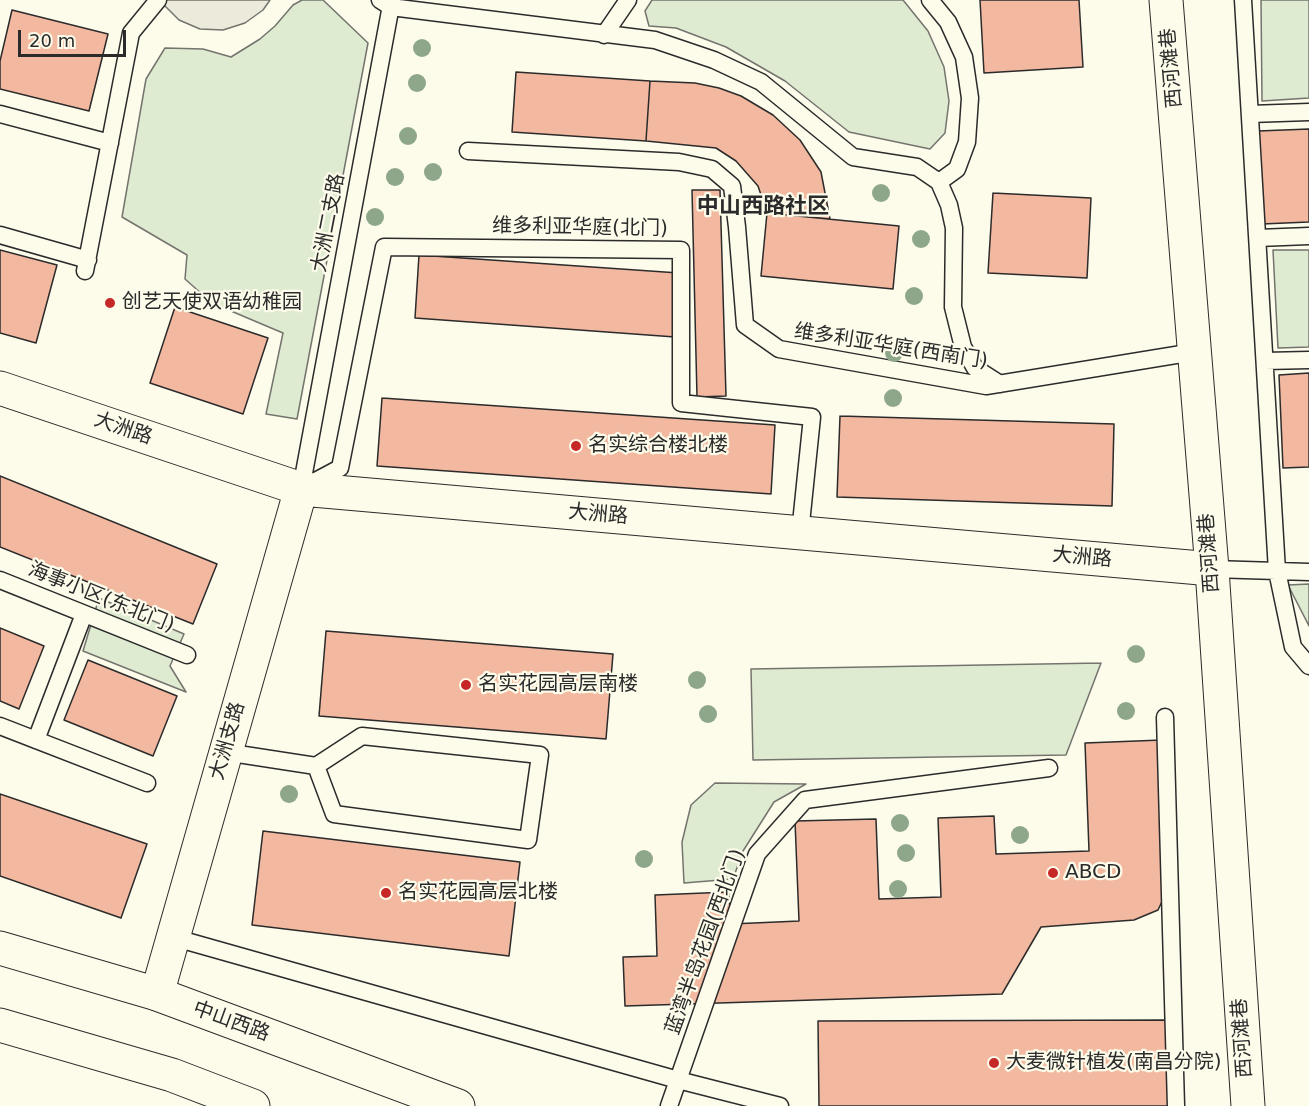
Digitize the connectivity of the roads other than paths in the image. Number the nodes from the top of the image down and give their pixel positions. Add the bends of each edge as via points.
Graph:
1 (158, 0) edge
2 (628, 0) edge
3 (930, 0) edge
4 (1166, 0) edge
5 (1244, 0) edge
6 (388, 2) edge
7 (604, 35) junction
8 (1309, 112) edge
9 (0, 114) edge
10 (1250, 114) junction
11 (110, 143) junction
12 (468, 151) dead end
13 (939, 182) junction
14 (0, 235) edge
15 (1309, 236) edge
16 (1258, 238) junction
17 (1194, 352) junction
18 (1309, 360) edge
19 (1265, 361) junction
20 (1000, 384) junction
21 (0, 388) edge
22 (301, 489) junction
23 (800, 533) junction
24 (1212, 569) junction
25 (1277, 571) junction
26 (1309, 572) edge
27 (0, 580) edge
28 (84, 614) junction
29 (187, 655) dead end
30 (1309, 666) edge
31 (1165, 717) dead end
32 (0, 726) edge
33 (36, 740) junction
34 (225, 752) junction
35 (316, 766) junction
36 (1049, 768) dead end
37 (147, 783) dead end
38 (172, 938) junction
39 (0, 948) edge
40 (157, 994) junction
41 (0, 1025) edge
42 (678, 1080) junction
43 (253, 1106) edge
44 (458, 1106) edge
45 (669, 1106) edge
46 (780, 1106) edge
47 (1176, 1106) edge
48 (1248, 1106) edge

1 - 11 lane via 131,33
2 - 7 lane
3 - 13 lane via 948,22 964,57 970,98 967,142 957,169
4 - 17 street, 西河滩巷
5 - 10 lane
6 - 7 lane
6 - 22 lane, 大洲二支路
7 - 13 lane via 655,40 714,60 761,82 853,157 918,167
8 - 10 lane
9 - 11 lane
10 - 16 lane
11 - 14 lane via 86,265
12 - 20 lane, 维多利亚华庭(西南门) via 679,162 712,169 732,186 745,325 779,349 986,386
13 - 20 lane via 954,228 953,307 963,347 975,368
15 - 16 lane
16 - 19 lane
17 - 20 lane, 维多利亚华庭(西南门)
17 - 24 street, 西河滩巷
18 - 19 lane
19 - 25 lane
21 - 22 street, 大洲路
22 - 23 street, 大洲路
22 - 23 lane, 维多利亚华庭(北门) via 340,468 384,247 681,250 681,403 812,417
22 - 34 street, 大洲支路
23 - 24 street, 大洲路
24 - 25 lane
24 - 48 street, 西河滩巷
25 - 26 lane
25 - 30 lane via 1293,647
27 - 28 lane, 海事小区(东北门)
28 - 29 lane, 海事小区(东北门)
28 - 33 lane
31 - 47 lane
32 - 33 lane
33 - 37 lane
34 - 35 lane
34 - 38 street, 大洲支路
35 - 35 lane via 334,814 528,840 540,755 362,736
36 - 42 lane, 蓝湾半岛花园(西北门) via 805,800 757,854
38 - 40 street, 大洲支路
38 - 42 lane
39 - 40 street, 中山西路
40 - 44 street, 中山西路
41 - 43 street via 172,1075
42 - 45 lane, 蓝湾半岛花园(西北门)
42 - 46 lane

